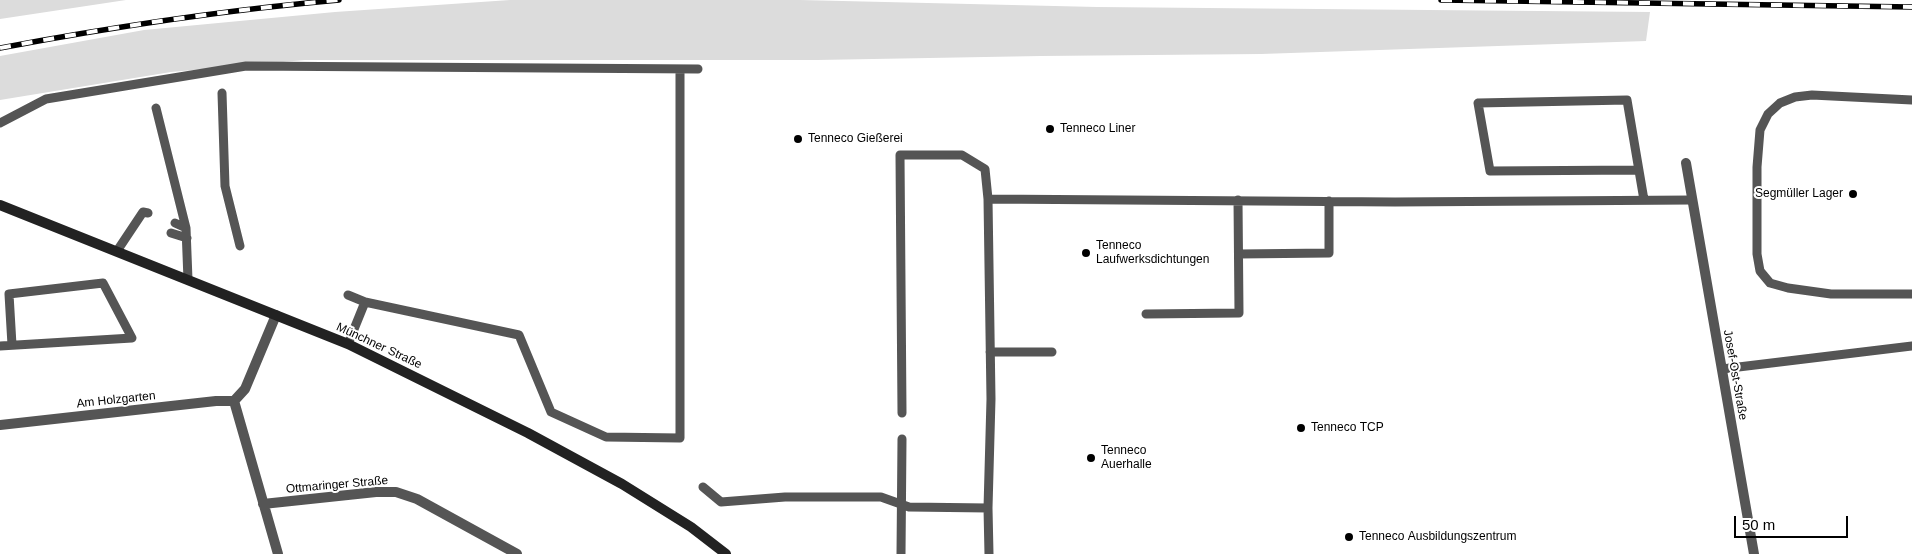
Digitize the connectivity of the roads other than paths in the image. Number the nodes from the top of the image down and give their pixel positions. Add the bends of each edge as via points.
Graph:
1 (680, 69) junction
2 (698, 69) dead end
3 (222, 93) dead end
4 (1912, 100) edge
5 (156, 108) dead end
6 (0, 123) edge
7 (1686, 163) dead end
8 (1639, 170) junction
9 (988, 199) junction
10 (1238, 200) junction
11 (1644, 200) junction
12 (1692, 200) junction
13 (1329, 201) junction
14 (0, 205) edge
15 (148, 213) dead end
16 (175, 223) dead end
17 (186, 228) junction
18 (171, 233) dead end
19 (187, 238) junction
20 (240, 246) dead end
21 (117, 251) junction
22 (1239, 254) junction
23 (188, 280) junction
24 (1912, 294) edge
25 (348, 295) dead end
26 (365, 302) junction
27 (1146, 314) dead end
28 (276, 315) junction
29 (348, 344) junction
30 (12, 345) junction
31 (0, 346) edge
32 (1912, 346) edge
33 (990, 352) junction
34 (1052, 352) dead end
35 (1722, 369) junction
36 (234, 401) junction
37 (902, 412) dead end
38 (0, 424) edge
39 (902, 439) dead end
40 (703, 487) dead end
41 (902, 503) junction
42 (264, 504) junction
43 (988, 508) junction
44 (278, 554) edge
45 (517, 554) edge
46 (726, 554) edge
47 (901, 554) edge
48 (989, 554) edge
49 (1754, 554) edge

1 - 2 lane
1 - 6 lane via 246,66 46,99
1 - 26 lane via 680,438 606,437 551,412 519,335
3 - 20 lane via 225,186
4 - 24 lane via 1795,97 1768,114 1760,130 1758,167 1758,254 1760,271 1770,283 1831,294
5 - 17 lane
7 - 12 street, Josef-Ost-Straße
8 - 8 lane via 1627,100 1478,103 1490,171
8 - 11 lane
9 - 10 lane
9 - 33 lane
9 - 37 lane via 985,169 962,155 900,156
10 - 13 lane
10 - 22 lane
11 - 12 lane
11 - 13 lane
12 - 35 street, Josef-Ost-Straße
13 - 22 lane via 1330,253
14 - 21 main road, Münchner Straße
15 - 21 lane via 143,212 141,222
16 - 17 lane
17 - 19 lane
18 - 19 lane
19 - 23 lane
21 - 23 main road, Münchner Straße
22 - 27 lane via 1239,313
23 - 28 main road, Münchner Straße
25 - 26 lane
26 - 29 lane
28 - 29 main road, Münchner Straße
28 - 36 street via 245,389
29 - 46 main road, Münchner Straße via 528,432 614,479
30 - 30 lane via 9,294 103,283 132,338
30 - 31 lane
32 - 35 lane
33 - 34 lane
33 - 43 lane
35 - 49 street, Josef-Ost-Straße
36 - 38 street, Am Holzgarten
36 - 42 street
39 - 41 lane
40 - 41 lane via 721,502 785,497 881,497
41 - 43 lane via 909,507
41 - 47 lane
42 - 44 street
42 - 45 street, Ottmaringer Straße via 396,492 417,499
43 - 48 lane

